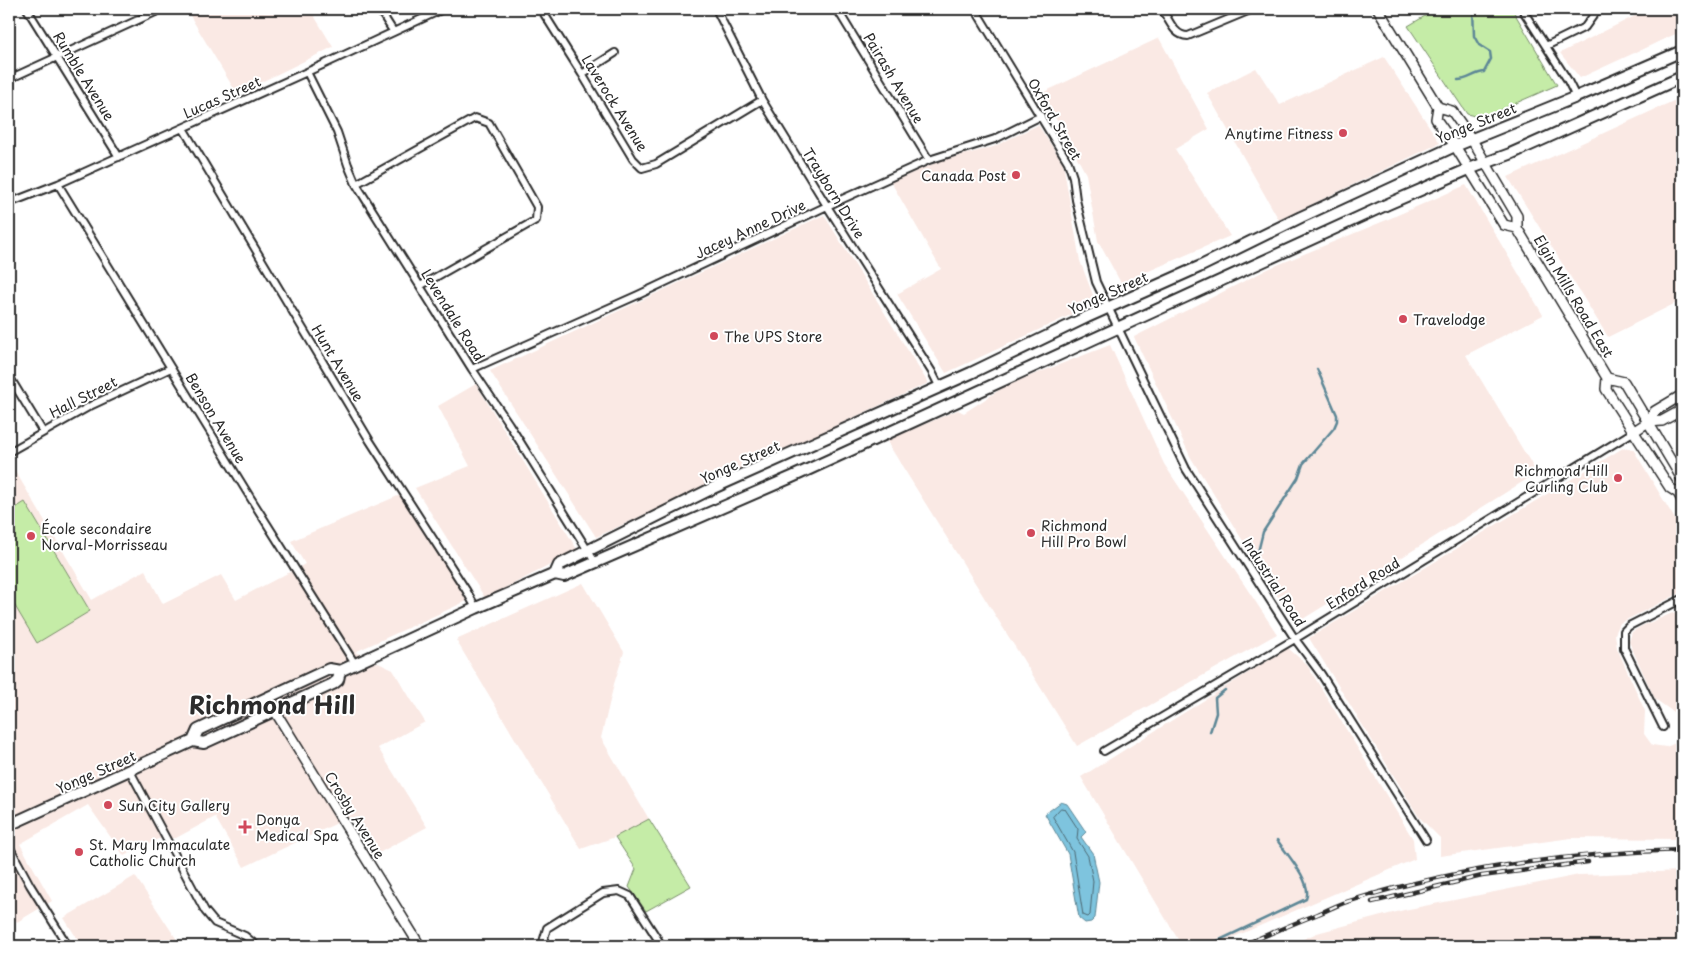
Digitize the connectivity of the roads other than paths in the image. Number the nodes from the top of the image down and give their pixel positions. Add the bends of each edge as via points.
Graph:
1 (28, 9) edge
2 (162, 9) edge
3 (379, 9) edge
4 (443, 9) edge
5 (541, 9) edge
6 (716, 9) edge
7 (837, 9) edge
8 (974, 9) edge
9 (1162, 9) edge
10 (1253, 9) edge
11 (1378, 9) edge
12 (1522, 9) edge
13 (1598, 9) edge
14 (393, 31) junction
15 (1546, 46) junction
16 (1682, 51) edge
17 (615, 53) dead end
18 (58, 58) junction
19 (308, 72) junction
20 (582, 74) junction
21 (9, 78) edge
22 (1682, 78) edge
23 (1576, 98) junction
24 (762, 100) junction
25 (1438, 107) junction
26 (1041, 116) junction
27 (183, 128) junction
28 (1472, 140) junction
29 (1455, 146) junction
30 (119, 157) junction
31 (930, 160) junction
32 (1486, 164) junction
33 (1468, 169) junction
34 (58, 184) junction
35 (356, 184) junction
36 (9, 203) edge
37 (827, 206) junction
38 (1517, 228) junction
39 (420, 286) junction
40 (1107, 308) junction
41 (1117, 328) junction
42 (171, 368) junction
43 (472, 369) junction
44 (9, 376) edge
45 (1607, 378) junction
46 (939, 386) junction
47 (1682, 395) edge
48 (1682, 410) edge
49 (1648, 422) junction
50 (43, 432) junction
51 (1633, 432) junction
52 (9, 452) edge
53 (1682, 479) edge
54 (1681, 493) edge
55 (588, 550) junction
56 (595, 562) junction
57 (555, 574) junction
58 (1682, 599) edge
59 (476, 608) junction
60 (1295, 639) junction
61 (355, 664) junction
62 (340, 671) junction
63 (266, 699) junction
64 (275, 711) junction
65 (1663, 727) dead end
66 (193, 741) junction
67 (1104, 751) dead end
68 (130, 771) junction
69 (9, 825) edge
70 (1426, 840) dead end
71 (9, 846) edge
72 (68, 946) edge
73 (257, 946) edge
74 (420, 946) edge
75 (546, 946) edge
76 (662, 946) edge

1 - 18 street, Rumble Avenue
2 - 18 street
3 - 14 street
4 - 14 street, Lucas Street
5 - 20 street, Laverock Avenue
6 - 24 street, Trayborn Drive
7 - 31 street, Pairash Avenue
8 - 26 street, Oxford Street
9 - 10 street via 1177,34 1182,36
11 - 25 main road
12 - 15 street
13 - 15 street via 1585,27
14 - 19 street, Lucas Street
15 - 23 street
16 - 23 main road, Yonge Street
17 - 20 street
18 - 21 street
18 - 30 street, Rumble Avenue
19 - 27 street, Lucas Street
19 - 35 street, Levendale Road via 337,132
20 - 24 street, Laverock Avenue via 633,159 642,168 656,164
22 - 32 main road, Yonge Street
23 - 28 main road, Yonge Street
24 - 37 street, Trayborn Drive
25 - 28 main road, Elgin Mills Road East via 1452,111
25 - 29 main road, Elgin Mills Road East via 1436,119
26 - 31 street, Jacey Anne Drive via 995,139
26 - 40 street, Oxford Street via 1068,162 1088,253
27 - 30 street, Lucas Street
27 - 59 street, Hunt Avenue via 370,441
28 - 29 main road, Yonge Street
28 - 32 main road, Elgin Mills Road East
29 - 33 main road, Elgin Mills Road East
29 - 40 main road, Yonge Street
30 - 34 street, Lucas Street
31 - 37 street, Jacey Anne Drive
32 - 33 main road, Yonge Street
32 - 38 main road, Elgin Mills Road East via 1517,216
33 - 38 main road, Elgin Mills Road East via 1504,225
33 - 41 main road, Yonge Street
34 - 36 street, Lucas Street
34 - 42 street, Benson Avenue
35 - 39 street, Levendale Road
35 - 39 street via 475,118 488,123 536,207 536,220
37 - 43 street, Jacey Anne Drive
37 - 46 street, Trayborn Drive
38 - 45 main road, Elgin Mills Road East
39 - 43 street, Levendale Road
40 - 41 street, Oxford Street
40 - 46 main road, Yonge Street
41 - 56 main road, Yonge Street via 799,474
41 - 60 street, Industrial Road via 1186,469
42 - 50 street, Hall Street
42 - 61 street, Benson Avenue
43 - 55 street, Levendale Road
44 - 50 street
45 - 49 main road, Elgin Mills Road East via 1624,382
45 - 51 main road, Elgin Mills Road East via 1606,389
46 - 55 main road, Yonge Street via 713,488
47 - 49 main road via 1655,411
48 - 49 main road via 1662,422
49 - 51 main road
49 - 53 main road, Elgin Mills Road East
50 - 52 street, Hall Street
51 - 54 main road, Elgin Mills Road East via 1670,488
51 - 60 street, Enford Road
55 - 56 street, Levendale Road
55 - 57 main road, Yonge Street via 559,565
56 - 57 main road, Yonge Street via 564,576
57 - 59 main road, Yonge Street
58 - 65 street via 1624,631 1624,648
59 - 61 main road, Yonge Street
60 - 67 street, Enford Road
60 - 70 street, Industrial Road via 1321,674
61 - 62 main road, Yonge Street
62 - 63 main road, Yonge Street via 329,670
62 - 64 main road, Yonge Street via 335,682
63 - 64 main road, Crosby Avenue
63 - 66 main road, Yonge Street via 198,730
64 - 66 main road, Yonge Street via 204,743
64 - 74 main road, Crosby Avenue
66 - 68 main road, Yonge Street
68 - 69 main road, Yonge Street
68 - 73 street via 206,911 215,923 245,936
71 - 72 street
75 - 76 street via 543,942 547,928 603,892 619,891 630,896

